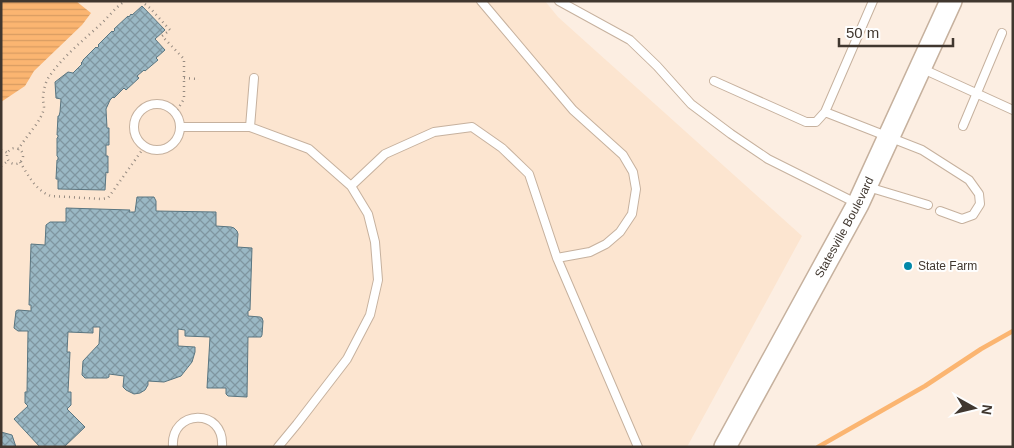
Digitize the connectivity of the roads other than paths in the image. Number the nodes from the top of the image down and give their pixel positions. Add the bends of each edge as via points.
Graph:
1 (481, 1) edge
2 (559, 1) edge
3 (873, 1) edge
4 (951, 1) edge
5 (1002, 33) dead end
6 (921, 68) junction
7 (254, 78) dead end
8 (714, 81) dead end
9 (977, 93) junction
10 (1013, 110) edge
11 (825, 112) junction
12 (963, 126) dead end
13 (181, 127) junction
14 (250, 128) junction
15 (888, 137) junction
16 (350, 186) junction
17 (862, 196) junction
18 (928, 206) dead end
19 (940, 211) dead end
20 (556, 258) junction
21 (174, 447) edge
22 (222, 447) edge
23 (278, 447) edge
24 (638, 447) edge
25 (725, 447) edge

1 - 20 lane via 573,110 623,155 632,172 636,189 632,214 620,232 590,252
2 - 17 lane via 630,40 691,104 768,159
3 - 11 lane
4 - 6 main road, Statesville Boulevard
5 - 9 lane
6 - 9 lane
6 - 15 main road, Statesville Boulevard
7 - 14 lane
8 - 11 lane via 806,122 816,122
9 - 10 lane
9 - 12 lane
11 - 15 lane
13 - 13 lane via 176,112 155,103 136,116 134,132 145,146 156,150 176,141
13 - 14 lane
14 - 16 lane via 309,149
15 - 17 main road, Statesville Boulevard
15 - 19 lane via 922,150 969,180 979,194 980,204 973,215 962,219
16 - 20 lane via 385,154 434,132 472,127 502,148 529,174
16 - 23 lane via 368,214 375,242 378,280 370,315 347,358
17 - 18 lane
17 - 25 main road, Statesville Boulevard
20 - 24 lane
21 - 22 lane via 173,437 181,423 197,417 206,418 219,429

